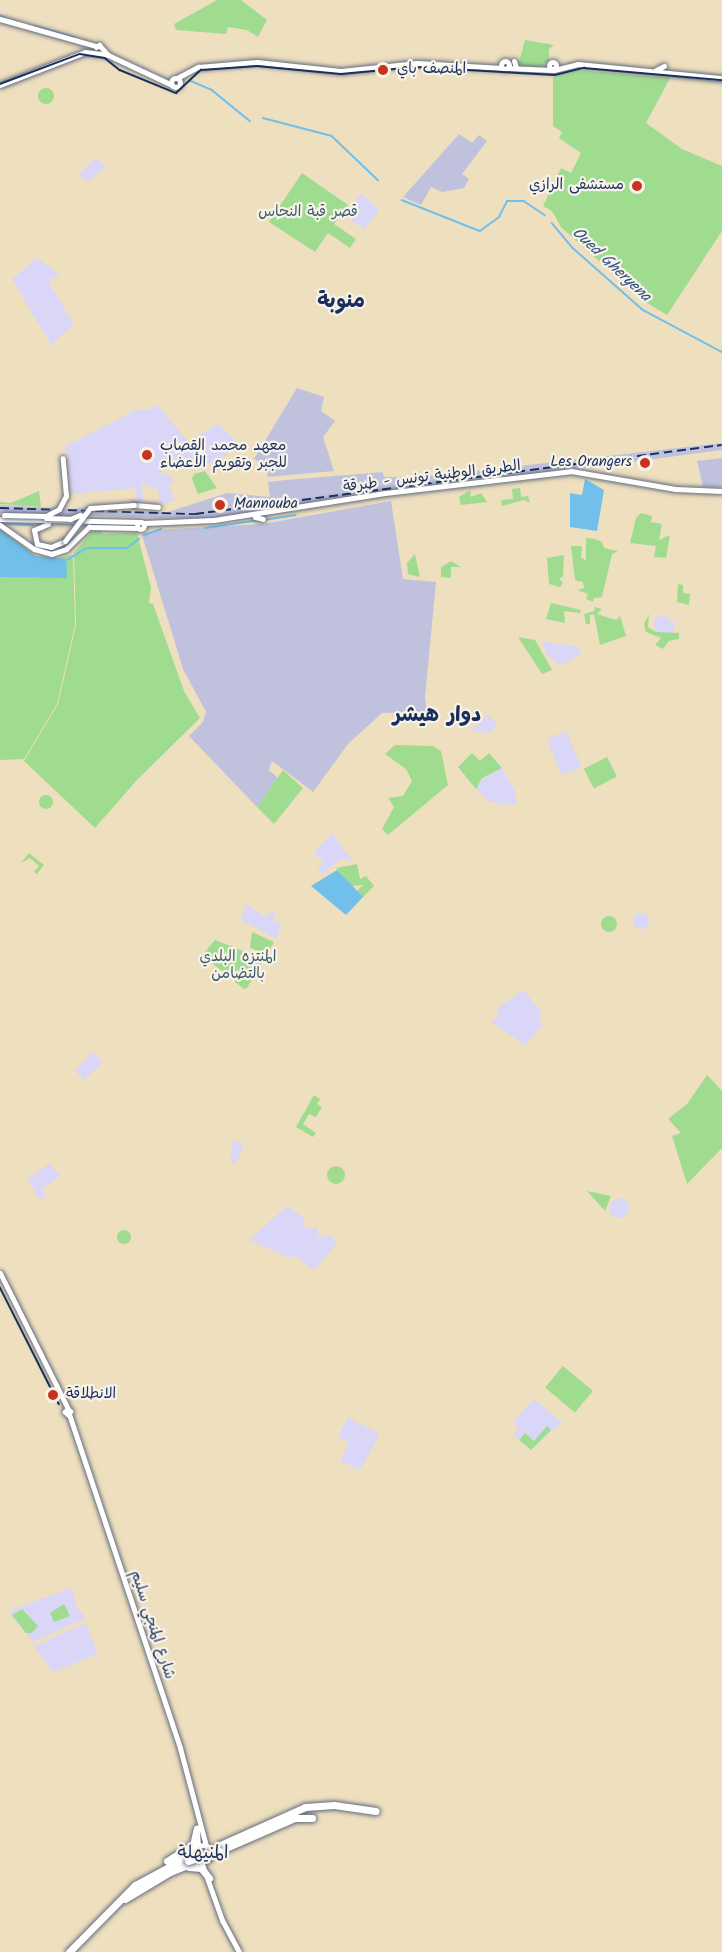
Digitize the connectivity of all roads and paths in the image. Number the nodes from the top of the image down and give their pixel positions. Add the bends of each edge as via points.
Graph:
1 (0, 19) edge
2 (86, 46) junction
3 (98, 48) junction
4 (77, 55) junction
5 (108, 55) junction
6 (552, 67) junction
7 (722, 76) edge
8 (176, 81) junction
9 (0, 85) edge
10 (61, 451) dead end
11 (722, 492) edge
12 (133, 506) junction
13 (158, 507) dead end
14 (149, 509) dead end
15 (86, 510) junction
16 (255, 517) junction
17 (1, 519) edge
18 (263, 519) dead end
19 (62, 522) junction
20 (125, 522) junction
21 (158, 523) junction
22 (100, 525) junction
23 (112, 525) junction
24 (142, 525) junction
25 (66, 541) junction
26 (45, 549) junction
27 (58, 552) junction
28 (0, 1273) edge
29 (0, 1279) edge
30 (67, 1412) junction
31 (376, 1811) dead end
32 (300, 1814) junction
33 (312, 1818) dead end
34 (197, 1828) junction
35 (206, 1846) junction
36 (197, 1848) junction
37 (210, 1858) junction
38 (200, 1861) junction
39 (165, 1863) junction
40 (166, 1874) junction
41 (209, 1878) junction
42 (122, 1899) junction
43 (216, 1900) junction
44 (90, 1931) junction
45 (81, 1933) dead end
46 (69, 1952) edge
47 (74, 1952) edge
48 (239, 1952) edge

1 - 2 main road
2 - 3 main road
2 - 4 main road
3 - 5 main road
3 - 8 main road
4 - 5 main road via 88,51
4 - 9 main road
5 - 8 main road
6 - 7 main road via 578,64
6 - 7 main road via 583,62 656,70 666,67
6 - 8 main road via 417,63 341,71 257,62 198,67
10 - 17 main road, bridge via 66,495 59,509 43,516
11 - 16 main road, الطريق الوطنية تونس - طبرقة via 675,491 571,474 350,501
11 - 21 main road, الطريق الوطنية تونس - طبرقة via 675,489 572,471 385,493 214,520
12 - 13 main road
12 - 14 main road
12 - 15 main road, bridge via 108,504
12 - 25 main road, bridge via 90,511
15 - 17 main road, bridge via 70,519
15 - 25 main road, bridge
16 - 18 main road
16 - 24 main road, الطريق الوطنية تونس - طبرقة
17 - 19 main road, الطريق الوطنية تونس - طبرقة
17 - 26 main road
17 - 27 main road via 34,549
19 - 20 main road, الطريق الوطنية تونس - طبرقة
19 - 26 main road via 43,522 33,528 33,542
20 - 21 main road
20 - 24 main road, الطريق الوطنية تونس - طبرقة
21 - 24 main road, الطريق الوطنية تونس - طبرقة
22 - 23 main road, الطريق الوطنية تونس - طبرقة
22 - 25 main road via 44,524 34,530 33,539 41,546
22 - 27 main road, الطريق الوطنية تونس - طبرقة via 83,529
23 - 24 main road, الطريق الوطنية تونس - طبرقة
23 - 27 main road via 87,529 69,549
25 - 26 main road
28 - 30 main road, شارع المنجي سليم
29 - 30 main road, شارع المنجي سليم
30 - 34 main road, شارع المنجي سليم via 174,1736
30 - 35 main road, شارع المنجي سليم via 180,1748
31 - 32 highway via 323,1805
32 - 33 highway
32 - 42 highway via 153,1873
34 - 36 main road, شارع المنجي سليم
34 - 39 highway via 193,1845
35 - 36 main road
35 - 37 main road, شارع المنجي سليم via 211,1851
36 - 38 main road, شارع المنجي سليم
36 - 39 highway
37 - 38 main road
37 - 43 main road, شارع المنجي سليم
38 - 40 highway
38 - 41 main road, شارع المنجي سليم
39 - 42 highway via 141,1877
40 - 41 highway via 194,1867
40 - 42 highway
41 - 43 main road, شارع المنجي سليم
42 - 44 highway
42 - 47 highway
43 - 48 main road
44 - 45 highway
44 - 46 highway

